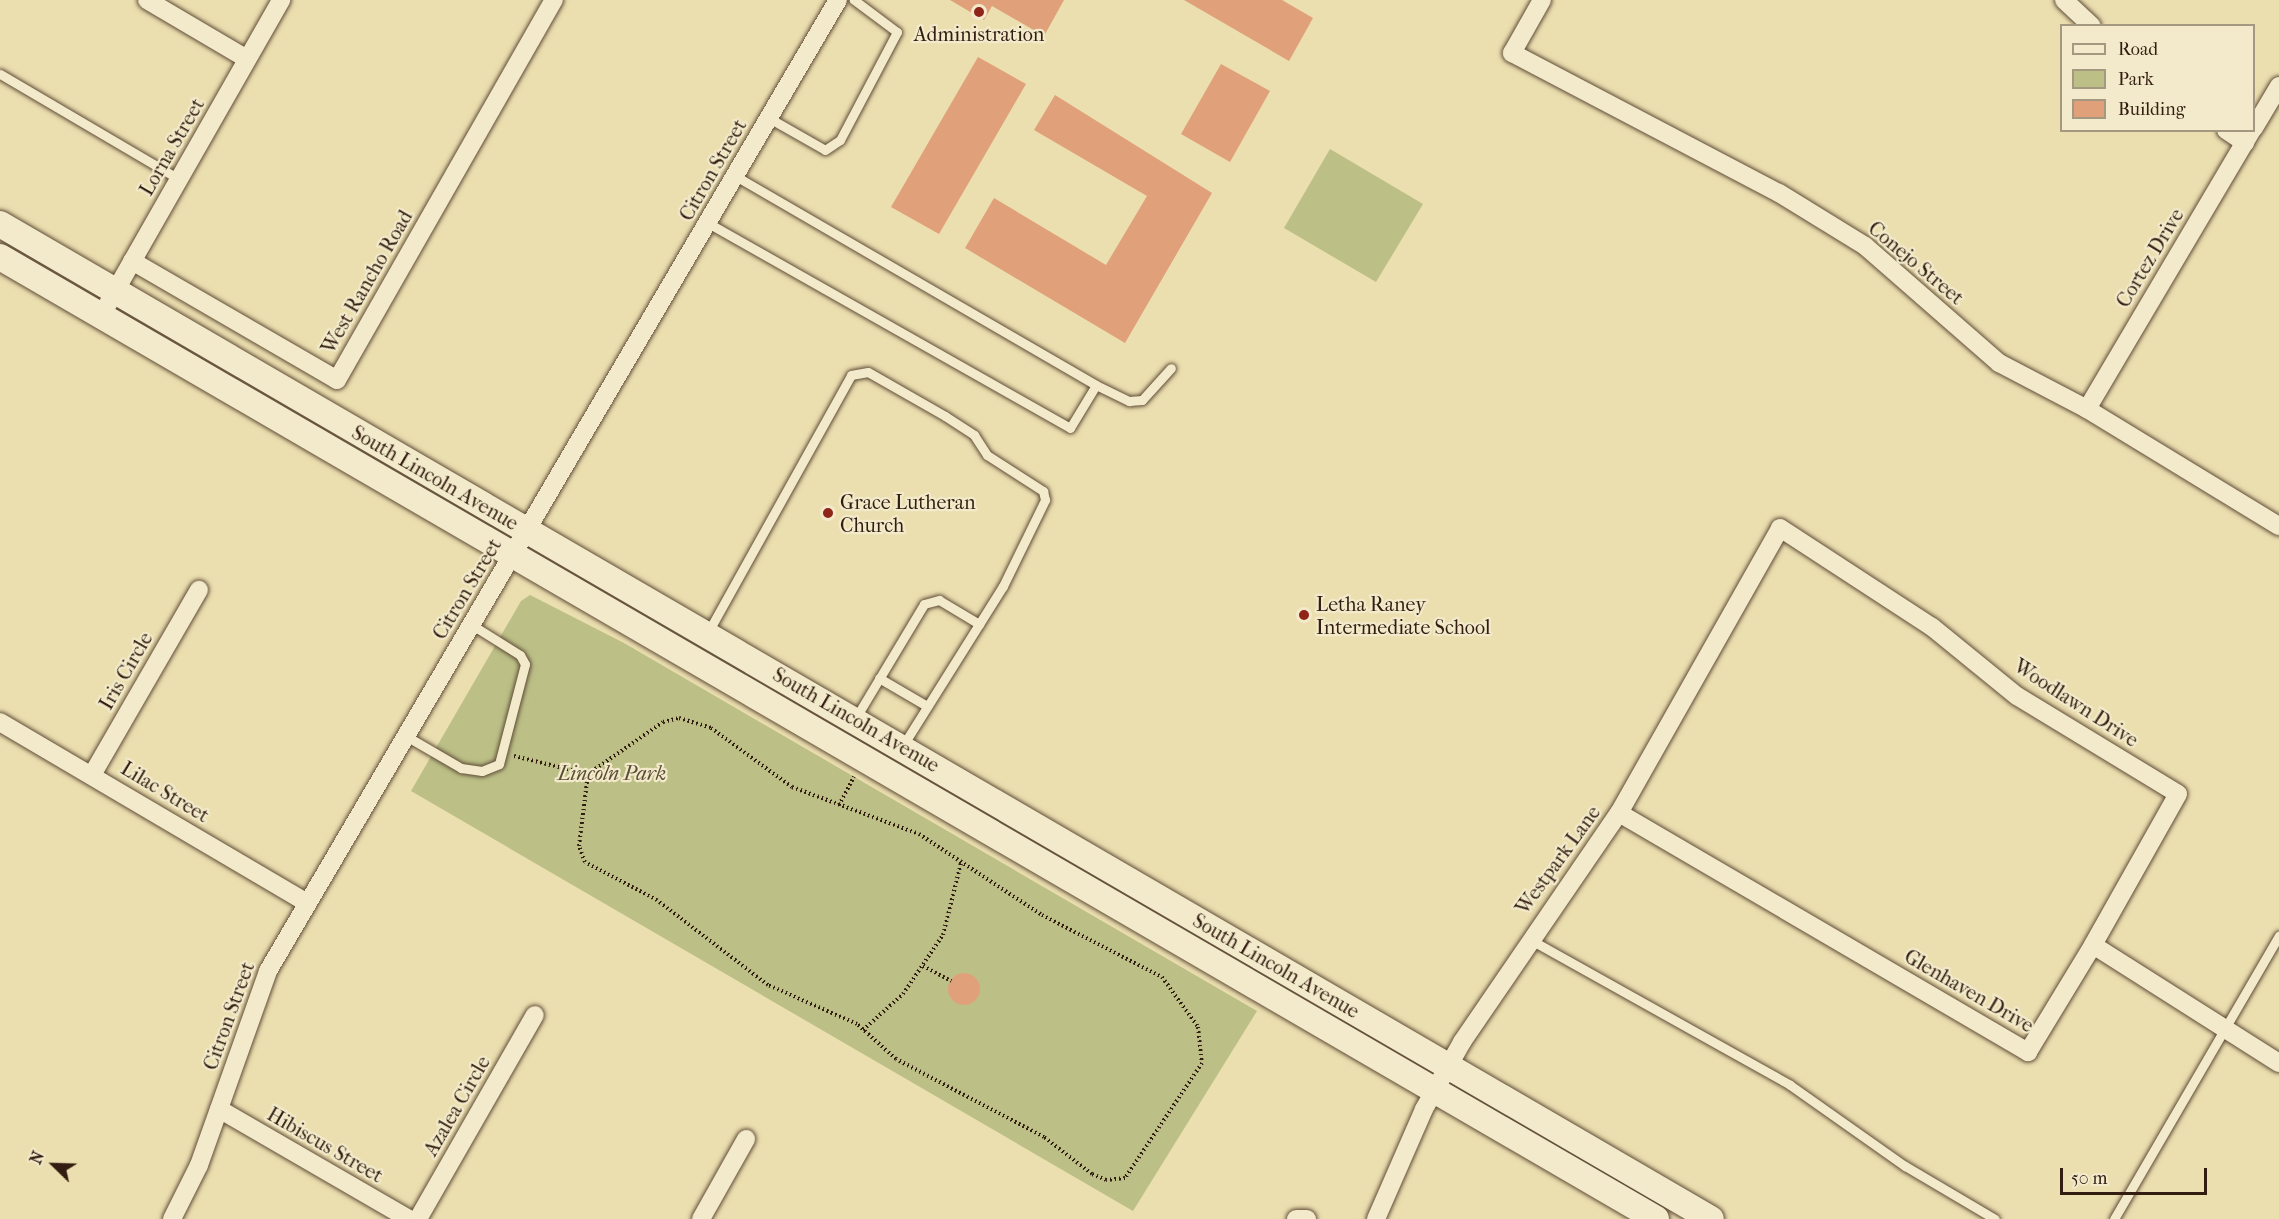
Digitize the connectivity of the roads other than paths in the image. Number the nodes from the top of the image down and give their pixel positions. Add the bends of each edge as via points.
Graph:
1 (147, 0) edge
2 (281, 0) edge
3 (554, 0) edge
4 (838, 0) edge
5 (854, 0) edge
6 (1542, 0) edge
7 (2064, 0) edge
8 (2090, 24) edge
9 (247, 59) junction
10 (0, 74) edge
11 (2279, 86) edge
12 (769, 118) junction
13 (2255, 126) edge
14 (2250, 134) edge
15 (735, 176) junction
16 (179, 179) junction
17 (708, 223) junction
18 (0, 224) edge
19 (0, 257) edge
20 (132, 261) junction
21 (115, 291) junction
22 (101, 316) junction
23 (1171, 368) dead end
24 (1096, 386) junction
25 (2087, 409) junction
26 (2279, 526) edge
27 (1780, 528) joint
28 (528, 531) junction
29 (513, 556) junction
30 (199, 590) dead end
31 (979, 624) junction
32 (472, 625) junction
33 (707, 634) junction
34 (879, 678) junction
35 (927, 706) junction
36 (855, 719) junction
37 (0, 722) edge
38 (406, 736) junction
39 (902, 747) junction
40 (92, 775) junction
41 (1619, 813) junction
42 (306, 902) junction
43 (2279, 935) edge
44 (1529, 939) junction
45 (2093, 945) junction
46 (535, 1015) dead end
47 (2221, 1030) junction
48 (2279, 1063) edge
49 (1448, 1066) junction
50 (1435, 1090) junction
51 (219, 1109) junction
52 (746, 1139) dead end
53 (171, 1219) edge
54 (409, 1219) edge
55 (418, 1219) edge
56 (701, 1219) edge
57 (1296, 1219) edge
58 (1307, 1219) edge
59 (1376, 1219) edge
60 (1656, 1219) edge
61 (1711, 1219) edge
62 (1995, 1219) edge
63 (2114, 1219) edge

1 - 9 street
2 - 9 street, Lorna Street
3 - 20 street, West Rancho Road via 337,380
4 - 12 street, Citron Street
5 - 12 lane via 897,32 840,140 825,150
6 - 25 street, Conejo Street via 1512,52 1779,193 1865,246 2000,363
7 - 8 street
9 - 16 street, Lorna Street
10 - 16 lane
11 - 13 street, Cortez Drive
12 - 15 street, Citron Street
14 - 25 street, Cortez Drive
15 - 17 street, Citron Street
15 - 24 lane
16 - 20 street, Lorna Street
17 - 24 lane via 1070,428
17 - 28 street, Citron Street
18 - 21 main road, South Lincoln Avenue
19 - 22 main road, South Lincoln Avenue
20 - 21 street, Lorna Street
21 - 22 street, Lorna Street
21 - 28 main road, South Lincoln Avenue
22 - 29 main road, South Lincoln Avenue
23 - 24 lane via 1142,400 1129,401
25 - 26 street, Conejo Street
27 - 41 street, Westpark Lane
27 - 45 street, Woodlawn Drive via 1932,627 2017,696 2178,795
28 - 29 street, Citron Street
28 - 33 main road, South Lincoln Avenue
29 - 32 street, Citron Street
29 - 50 main road, South Lincoln Avenue
30 - 40 street, Iris Circle
31 - 33 lane via 1044,511 1043,491 987,455 964,427 863,370 850,375
31 - 34 lane via 931,599
31 - 35 lane
32 - 38 street, Citron Street
32 - 38 lane via 520,655 525,664 502,753 493,768 461,768
33 - 36 main road, South Lincoln Avenue
34 - 35 lane
34 - 36 lane
35 - 39 lane
36 - 39 main road, South Lincoln Avenue
37 - 40 street, Lilac Street
38 - 42 street, Citron Street
39 - 49 main road, South Lincoln Avenue
40 - 42 street, Lilac Street
41 - 44 street, Westpark Lane
41 - 45 street, Glenhaven Drive via 2028,1052
42 - 51 street, Citron Street via 268,970
43 - 47 lane
44 - 49 street, Westpark Lane
44 - 62 lane via 1790,1085 1905,1166
45 - 47 street
46 - 55 street, Azalea Circle
47 - 48 street
47 - 63 lane
49 - 50 street, Westpark Lane
49 - 61 main road, South Lincoln Avenue
50 - 59 street, Westpark Lane
50 - 60 main road, South Lincoln Avenue
51 - 53 street, Citron Street
51 - 54 street, Hibiscus Street
52 - 56 street
57 - 58 street

